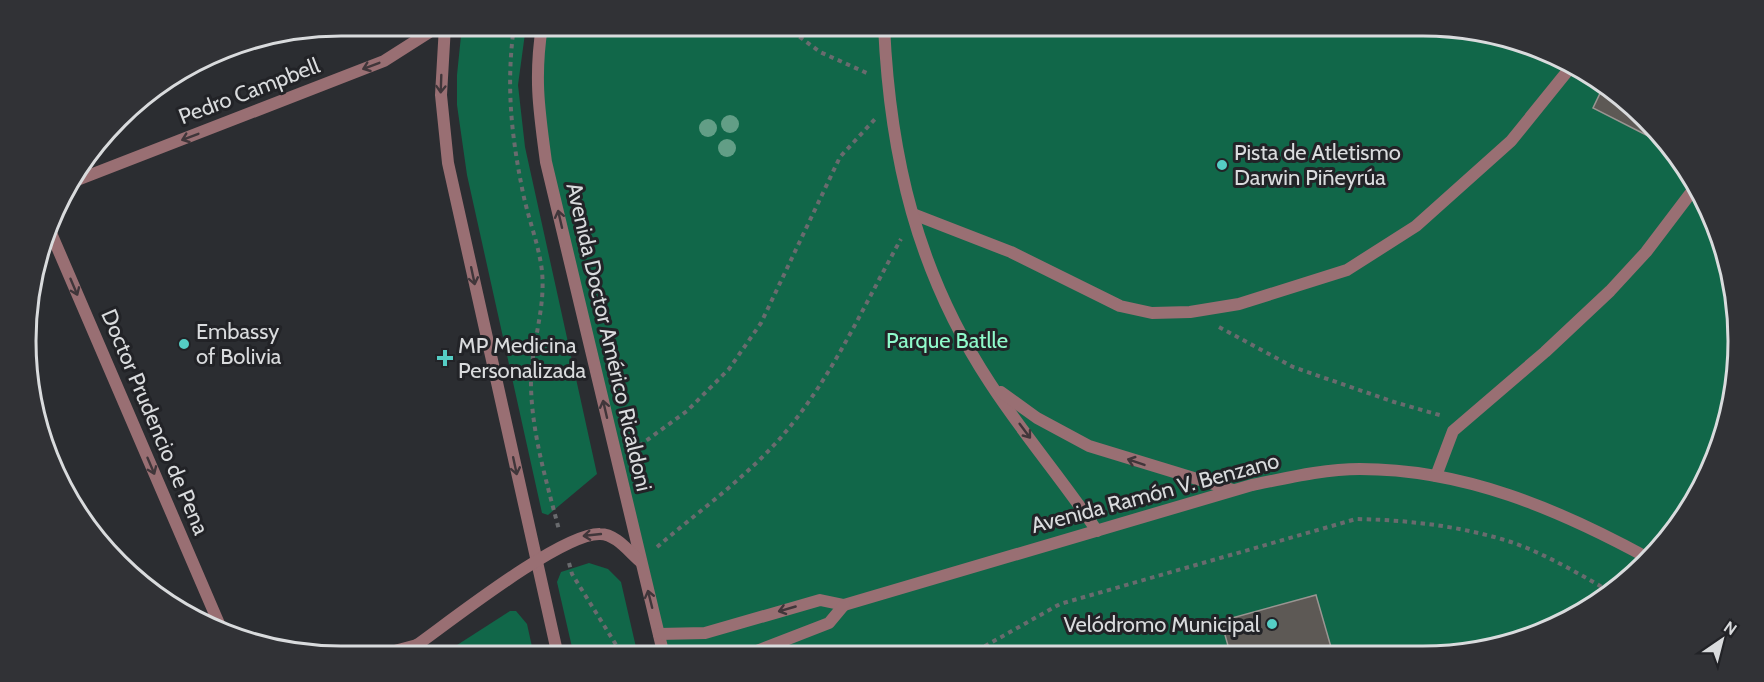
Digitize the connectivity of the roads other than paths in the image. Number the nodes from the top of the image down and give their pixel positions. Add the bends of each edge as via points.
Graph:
1 (424, 36) edge
2 (444, 36) edge
3 (540, 36) edge
4 (884, 36) edge
5 (1567, 72) edge
6 (83, 178) edge
7 (1690, 194) dead end
8 (913, 214) junction
9 (54, 239) edge
10 (990, 384) junction
11 (1437, 476) junction
12 (1233, 490) junction
13 (1097, 531) junction
14 (1641, 555) edge
15 (536, 561) junction
16 (640, 562) junction
17 (844, 605) junction
18 (217, 620) edge
19 (659, 634) junction
20 (417, 645) joint
21 (413, 646) edge
22 (556, 646) edge
23 (662, 646) edge
24 (770, 646) edge

1 -> 6 street, Pedro Campbell via 384,61
2 -> 15 street via 441,95 448,163
16 -> 3 street, Avenida Doctor Américo Ricaldoni via 546,162 537,102
4 - 8 street via 886,81 902,179
5 - 8 street via 1511,141 1416,226 1347,270 1239,304 1152,313 1120,306 1011,252
7 - 11 street via 1610,291 1453,431
8 - 10 street via 931,275
9 -> 18 street, Doctor Prudencio de Pena
12 -> 10 street via 1089,446 1037,418
10 -> 13 street
11 - 12 street, Avenida Ramón V. Benzano via 1359,469 1304,475
11 - 14 street, Avenida Ramón V. Benzano via 1481,484 1524,499
12 - 13 street, Avenida Ramón V. Benzano
13 - 17 street, Avenida Ramón V. Benzano
16 -> 15 street via 616,540 602,534 581,536
15 - 20 street
15 - 22 street
19 -> 16 street, Avenida Doctor Américo Ricaldoni
17 -> 19 street, Avenida Ramón V. Benzano via 820,600 705,633
17 - 24 street, Avenida Ramón V. Benzano via 829,623
19 - 23 street, Avenida Doctor Américo Ricaldoni
20 - 21 street

